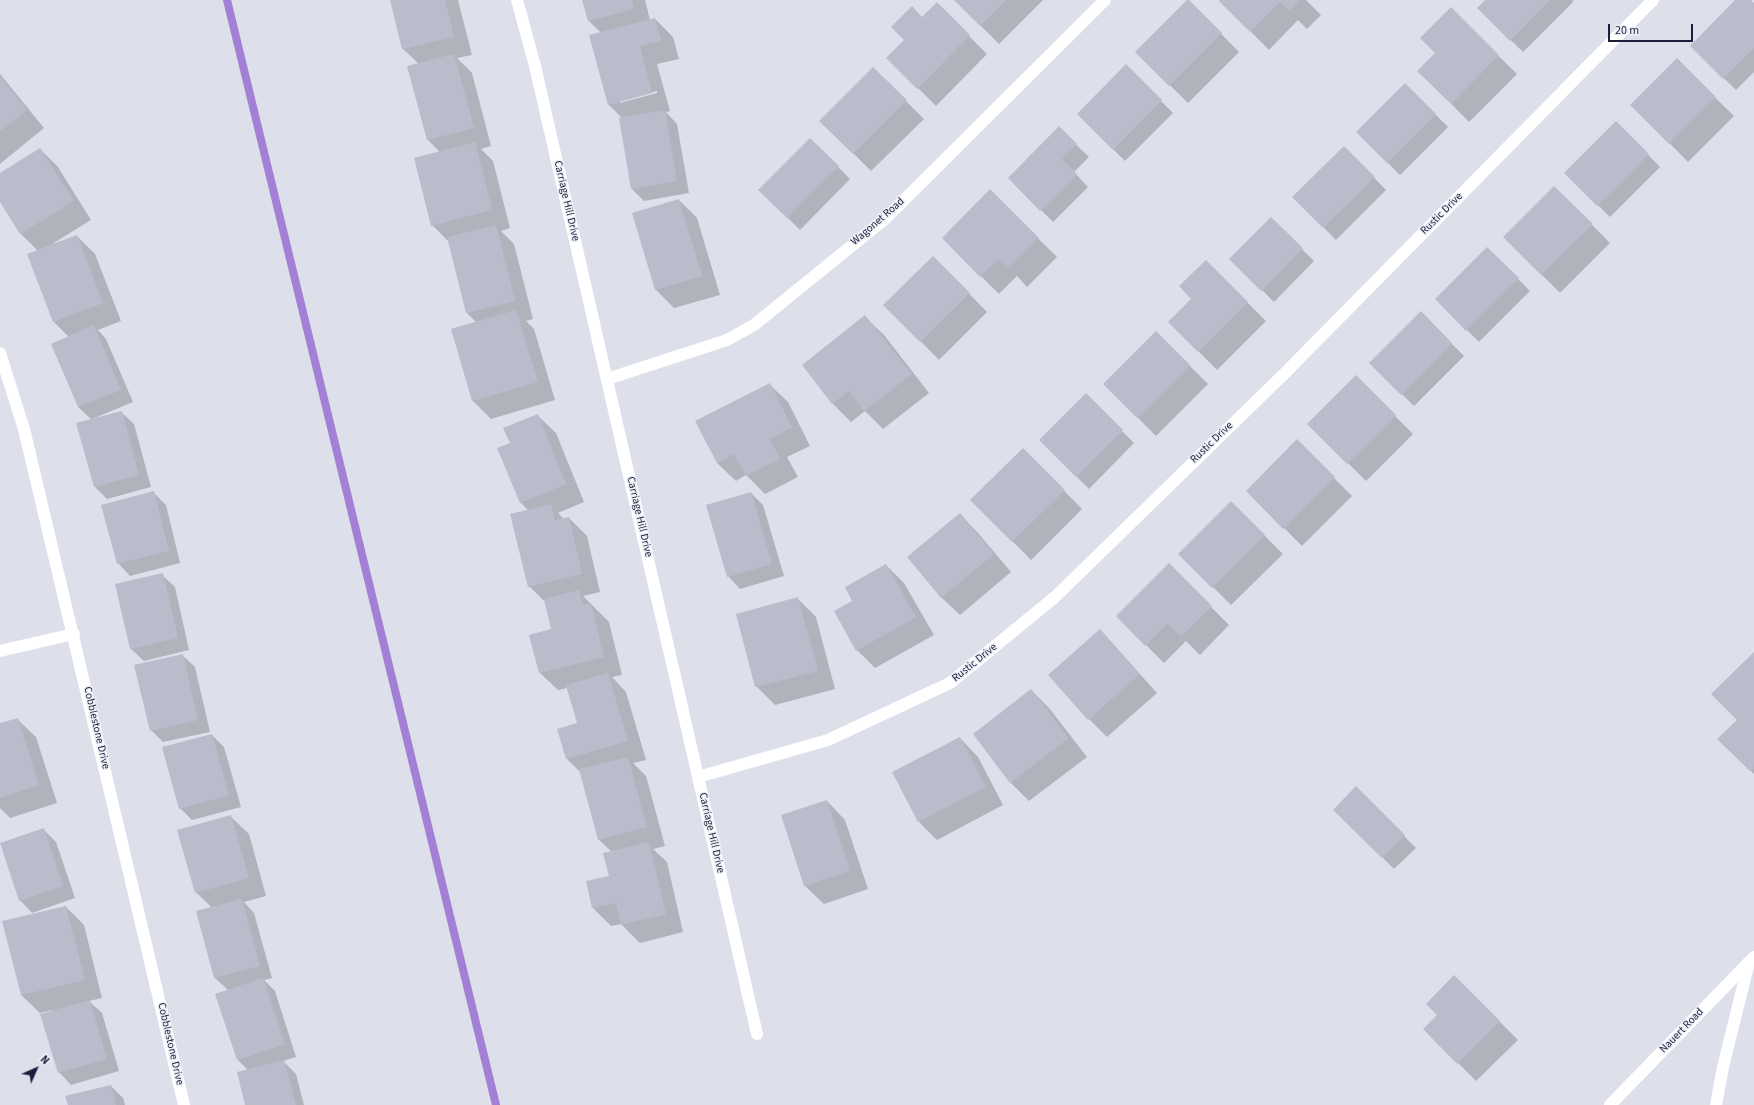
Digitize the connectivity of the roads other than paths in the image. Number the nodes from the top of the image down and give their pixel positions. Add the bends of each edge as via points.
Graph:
1 (518, 0) edge
2 (1105, 0) edge
3 (1654, 0) edge
4 (0, 353) edge
5 (607, 379) junction
6 (74, 634) junction
7 (0, 651) edge
8 (698, 777) junction
9 (1751, 960) edge
10 (757, 1034) dead end
11 (184, 1105) edge
12 (1610, 1105) edge
13 (1716, 1105) edge

1 - 5 street, Carriage Hill Drive
2 - 5 street, Wagonet Road via 886,218 754,325 727,340
3 - 8 street, Rustic Drive via 1284,374 1055,597 950,683 828,740
4 - 6 street, Cobblestone Drive via 24,429
5 - 8 street, Carriage Hill Drive
6 - 7 street
6 - 11 street, Cobblestone Drive
8 - 10 street, Carriage Hill Drive
9 - 12 street, Nauert Road
9 - 13 street via 1723,1067

